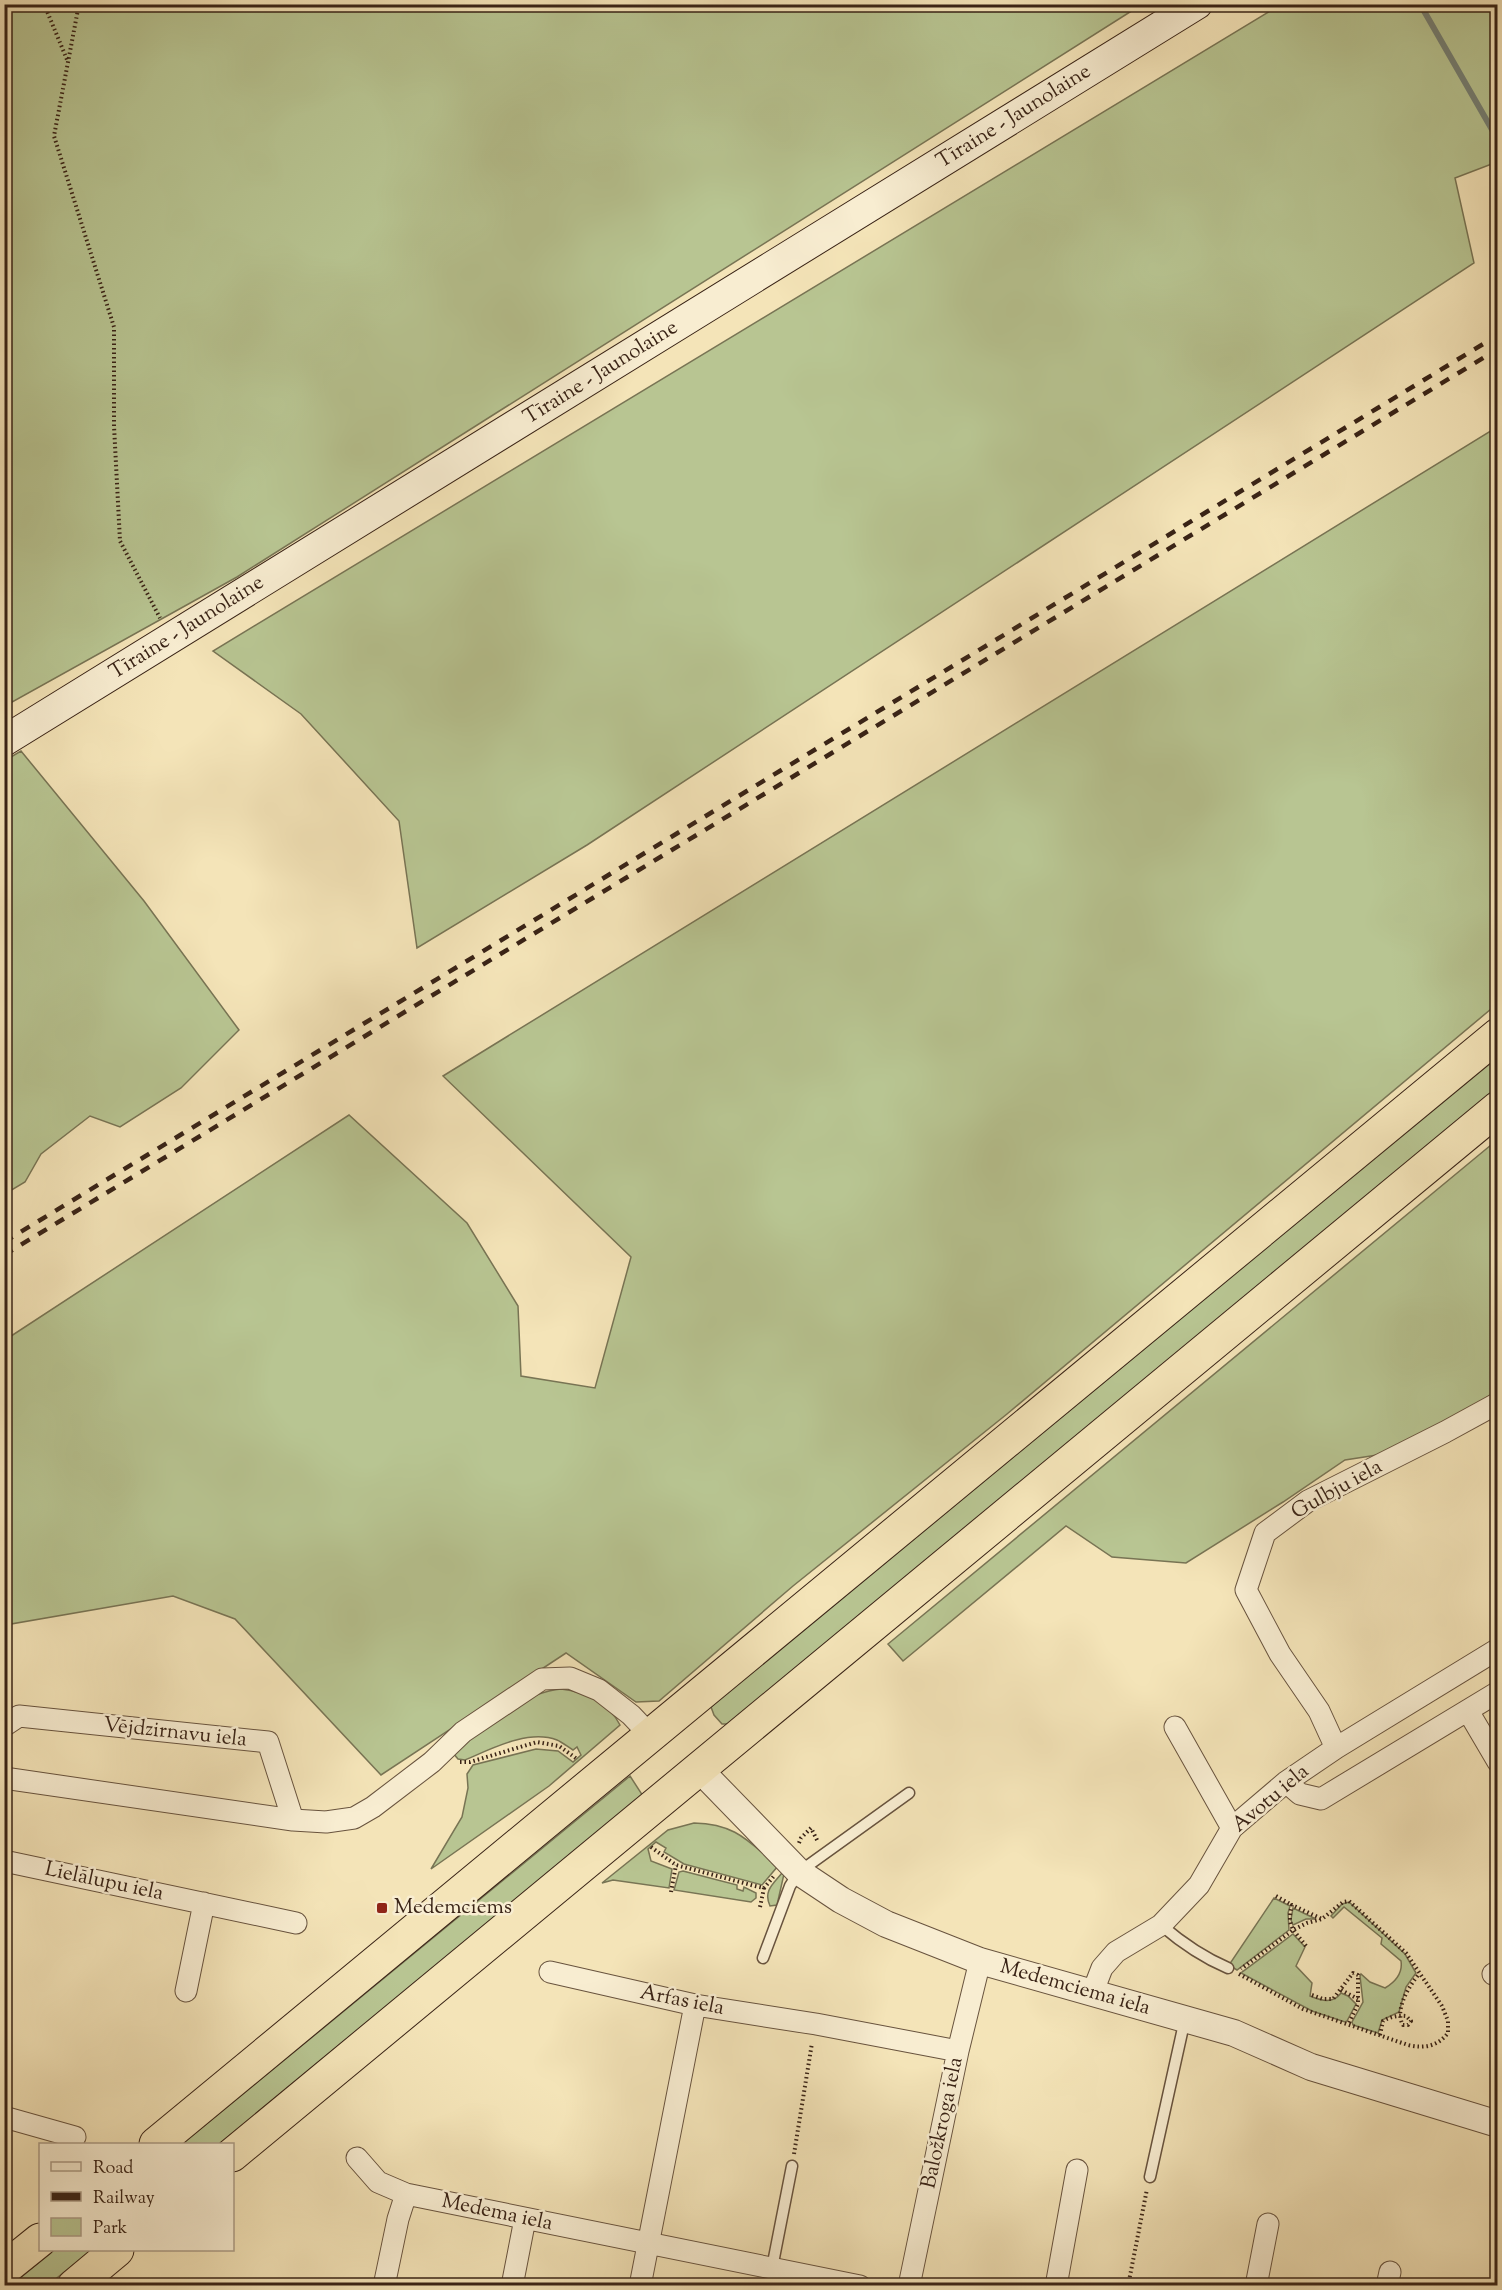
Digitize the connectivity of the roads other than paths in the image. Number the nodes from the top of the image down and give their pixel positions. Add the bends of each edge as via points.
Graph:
1 (1197, 4) edge
2 (4, 741) edge
3 (1497, 1035) edge
4 (1497, 1108) edge
5 (1497, 1403) edge
6 (1497, 1649) edge
7 (1497, 1692) edge
8 (1468, 1710) junction
9 (4, 1726) edge
10 (1175, 1727) dead end
11 (650, 1735) junction
12 (1336, 1748) junction
13 (1497, 1762) edge
14 (699, 1768) junction
15 (4, 1778) edge
16 (1286, 1782) junction
17 (909, 1794) dead end
18 (293, 1820) junction
19 (1232, 1828) junction
20 (4, 1861) edge
21 (791, 1866) junction
22 (204, 1903) junction
23 (296, 1923) dead end
24 (1161, 1924) junction
25 (763, 1958) dead end
26 (980, 1961) junction
27 (1228, 1968) dead end
28 (550, 1972) dead end
29 (186, 1991) dead end
30 (1092, 1994) junction
31 (694, 2006) junction
32 (1185, 2018) junction
33 (958, 2051) junction
34 (4, 2117) edge
35 (1497, 2124) edge
36 (75, 2137) dead end
37 (158, 2143) edge
38 (234, 2153) edge
39 (357, 2158) dead end
40 (792, 2166) road end
41 (1077, 2170) dead end
42 (1150, 2177) road end
43 (406, 2194) junction
44 (525, 2219) junction
45 (1268, 2224) dead end
46 (39, 2241) edge
47 (649, 2245) junction
48 (116, 2251) edge
49 (4, 2269) edge
50 (770, 2277) edge
51 (74, 2286) edge
52 (384, 2286) edge
53 (512, 2286) edge
54 (640, 2286) edge
55 (860, 2286) edge
56 (909, 2286) edge
57 (1056, 2286) edge
58 (1256, 2286) edge

1 - 2 main road, Tīraine - Jaunolaine
3 - 11 highway
4 - 14 highway
5 - 12 street, Gulbju iela via 1308,1502 1265,1533 1246,1590 1280,1654 1319,1712
6 - 12 street, Avotu iela
7 - 8 street
8 - 13 street
8 - 16 street via 1321,1799 1299,1794
9 - 18 street, Vējdzirnavu iela via 19,1716 268,1743
10 - 19 street
11 - 18 street via 599,1690 570,1678 542,1679 463,1732 432,1762 354,1818 326,1822
11 - 37 highway
12 - 16 street, Avotu iela
14 - 21 street, Medemciema iela
14 - 38 highway
15 - 18 street
16 - 19 street, Avotu iela
17 - 21 lane via 824,1853
19 - 24 street, Avotu iela via 1199,1886
20 - 22 street, Lielālupu iela
21 - 25 lane via 790,1886
21 - 26 street, Medemciema iela via 886,1924
22 - 23 street, Lielālupu iela
22 - 29 street
24 - 27 lane via 1206,1959
24 - 30 street, Avotu iela via 1116,1952 1102,1968
26 - 30 street, Medemciema iela
26 - 33 street, Baložkroga iela
28 - 31 street, Arfas iela
30 - 32 street, Medemciema iela
31 - 33 street, Arfas iela
31 - 47 street
32 - 35 street, Medemciema iela via 1233,2033 1311,2067
32 - 42 lane
33 - 56 street, Baložkroga iela
34 - 36 street
39 - 43 street, Medema iela via 378,2182
40 - 50 lane
41 - 57 street
43 - 44 street, Medema iela
43 - 52 street
44 - 47 street, Medema iela
44 - 53 street
45 - 58 street
46 - 49 highway
47 - 50 street, Medema iela
47 - 54 street
48 - 51 highway
50 - 55 street, Medema iela

